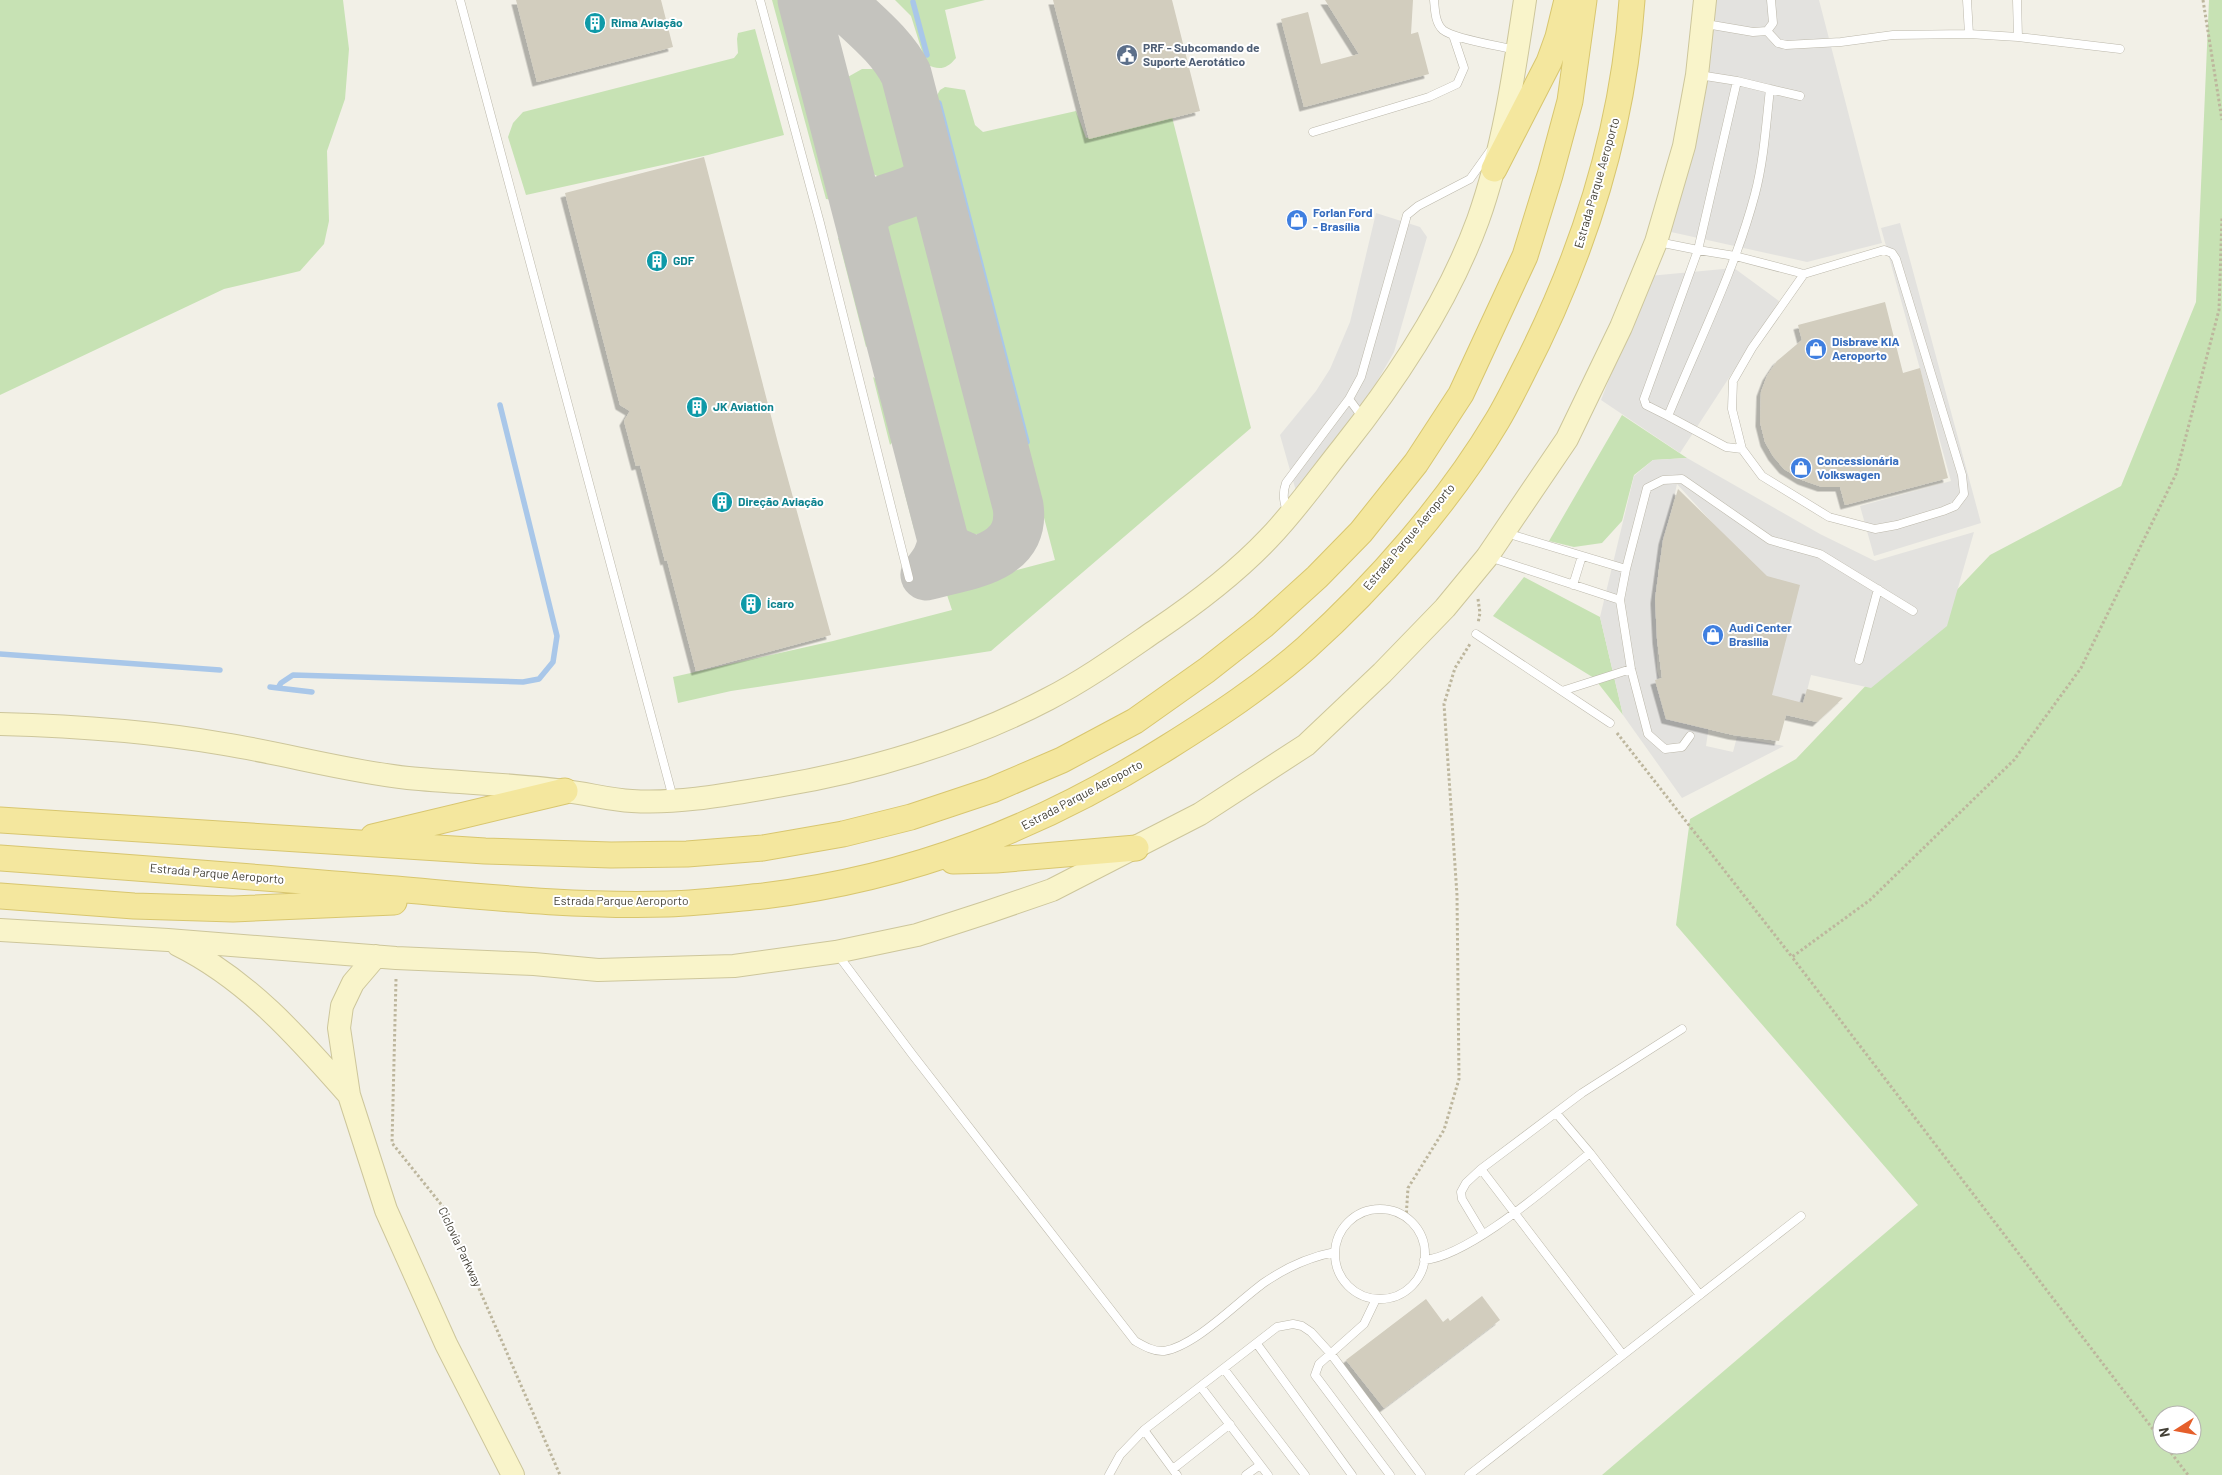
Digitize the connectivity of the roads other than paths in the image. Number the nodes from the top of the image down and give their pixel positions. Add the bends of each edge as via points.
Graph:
1 (460, 0) edge
2 (760, 0) edge
3 (1434, 0) edge
4 (1525, 0) edge
5 (1567, 0) edge
6 (1584, 0) edge
7 (1632, 0) edge
8 (1705, 0) edge
9 (1771, 0) edge
10 (1966, 0) edge
11 (2017, 0) edge
12 (1704, 24) junction
13 (1768, 31) junction
14 (1968, 34) junction
15 (1453, 35) junction
16 (2018, 37) junction
17 (2120, 49) dead end
18 (1517, 50) junction
19 (1697, 75) junction
20 (1737, 81) junction
21 (1770, 89) junction
22 (1800, 96) dead end
23 (1313, 132) dead end
24 (1501, 135) junction
25 (1494, 169) junction
26 (1656, 242) junction
27 (1698, 250) junction
28 (1735, 256) junction
29 (1804, 274) junction
30 (1349, 399) junction
31 (1668, 416) junction
32 (1365, 419) junction
33 (1742, 449) junction
34 (1288, 515) junction
35 (1504, 532) junction
36 (1582, 556) junction
37 (1480, 565) junction
38 (1626, 569) junction
39 (909, 578) dead end
40 (1573, 585) junction
41 (1878, 589) junction
42 (1620, 600) junction
43 (1913, 611) dead end
44 (1476, 634) road end
45 (1859, 660) dead end
46 (1631, 669) junction
47 (1562, 691) junction
48 (1610, 723) road end
49 (0, 724) edge
50 (1690, 736) dead end
51 (565, 791) junction
52 (673, 800) junction
53 (0, 820) edge
54 (348, 842) junction
55 (1136, 848) junction
56 (0, 858) edge
57 (925, 862) junction
58 (0, 896) edge
59 (486, 896) junction
60 (0, 930) edge
61 (168, 940) junction
62 (836, 952) junction
63 (386, 957) junction
64 (1682, 1029) dead end
65 (349, 1095) junction
66 (1557, 1114) junction
67 (1590, 1153) junction
68 (1481, 1169) junction
69 (1513, 1213) junction
70 (1801, 1216) dead end
71 (1483, 1234) junction
72 (1335, 1252) junction
73 (1424, 1260) junction
74 (1700, 1295) junction
75 (1376, 1299) junction
76 (1257, 1344) junction
77 (1331, 1354) junction
78 (1623, 1355) junction
79 (1224, 1369) junction
80 (1201, 1387) junction
81 (1230, 1424) junction
82 (1144, 1430) junction
83 (1260, 1465) junction
84 (1175, 1472) edge
85 (513, 1475) edge
86 (1108, 1475) edge
87 (1246, 1475) edge
88 (1268, 1475) edge
89 (1305, 1475) edge
90 (1352, 1475) edge
91 (1390, 1475) edge
92 (1421, 1475) edge
93 (1469, 1475) edge

1 - 52 lane
2 - 39 lane
3 - 15 lane via 1436,20 1442,30
4 - 18 street
5 - 25 main road via 1549,62
6 - 54 main road via 1570,101 1525,256 1461,394 1416,463 1361,532 1317,577 1263,626 1134,721 1062,760 992,790 911,817 843,834 763,848 611,855
7 - 57 main road, Estrada Parque Aeroporto via 1618,111 1589,220 1566,281 1497,422 1436,508 1377,579 1304,650 1235,705 1128,773 1042,818 971,848
8 - 12 street
9 - 13 lane via 1772,22
10 - 14 lane
11 - 16 lane
12 - 13 lane via 1753,32
12 - 19 street
13 - 14 lane via 1778,43 1786,45 1892,35
14 - 16 lane
15 - 18 lane
15 - 23 lane via 1464,68 1457,84 1429,97
16 - 17 lane
18 - 24 street
19 - 20 lane
19 - 26 street via 1684,146
20 - 21 lane
20 - 27 lane
21 - 22 lane
21 - 28 lane via 1756,194
24 - 25 street
24 - 30 lane via 1470,179 1407,215 1361,377
25 - 32 street via 1477,224 1449,286 1420,338
26 - 27 lane
26 - 35 street via 1567,439
27 - 28 lane
27 - 31 lane via 1644,399 1646,405
28 - 29 lane
28 - 31 lane
29 - 33 lane via 1752,348 1734,382 1732,409
29 - 33 lane via 1884,250 1892,253 1959,466 1964,494 1954,506 1943,511 1875,529 1829,517 1762,476
30 - 32 lane
30 - 34 lane via 1286,483 1283,500
31 - 33 lane via 1726,447
32 - 34 street
34 - 52 street via 1268,539 1185,610 1048,699 973,732 884,762 804,782
35 - 36 lane
35 - 37 street
36 - 38 lane
36 - 40 lane
37 - 40 lane
37 - 55 street via 1445,608 1388,667 1306,745 1200,814
38 - 41 lane via 1647,488 1663,480 1682,479 1770,540 1820,554
38 - 42 lane
40 - 42 lane
41 - 43 lane
41 - 45 lane
42 - 46 lane
44 - 47 lane
46 - 47 lane
46 - 50 lane via 1648,734 1665,748 1682,747
47 - 48 lane
49 - 51 street via 135,732 224,744 406,778
51 - 52 street via 630,801
51 - 54 main road
53 - 54 main road
55 - 57 main road via 996,860
55 - 62 street via 1052,890 917,935
56 - 59 main road, Estrada Parque Aeroporto
57 - 59 main road, Estrada Parque Aeroporto via 839,885 669,904
58 - 59 main road via 232,909
60 - 61 street
61 - 63 street
61 - 65 street via 224,972 254,997 307,1047
62 - 63 street via 734,966 598,970
62 - 72 lane via 1135,1341 1162,1351 1174,1348 1193,1339 1266,1281 1295,1264
63 - 65 street via 352,983 342,1006 339,1028
64 - 66 lane via 1582,1093
65 - 85 street via 386,1210 446,1344
66 - 67 lane
66 - 68 lane
67 - 69 lane
67 - 74 lane
68 - 69 lane
68 - 71 lane via 1461,1192 1465,1206
69 - 71 lane
69 - 78 lane
70 - 74 lane
71 - 73 lane via 1448,1255
72 - 73 lane via 1338,1237 1347,1223 1375,1209 1391,1210 1417,1229 1424,1244
72 - 75 lane via 1336,1266 1342,1279 1357,1292
73 - 75 lane via 1413,1285 1390,1298
74 - 78 lane
75 - 77 lane via 1364,1324
76 - 77 lane via 1278,1327 1293,1324 1311,1332
76 - 79 lane
76 - 90 lane
77 - 91 lane via 1316,1367 1315,1375
77 - 92 lane
78 - 93 lane
79 - 80 lane
79 - 89 lane
80 - 81 lane
80 - 82 lane
81 - 83 lane
81 - 84 lane
82 - 84 lane
82 - 86 lane via 1120,1455
83 - 87 lane
83 - 88 lane

